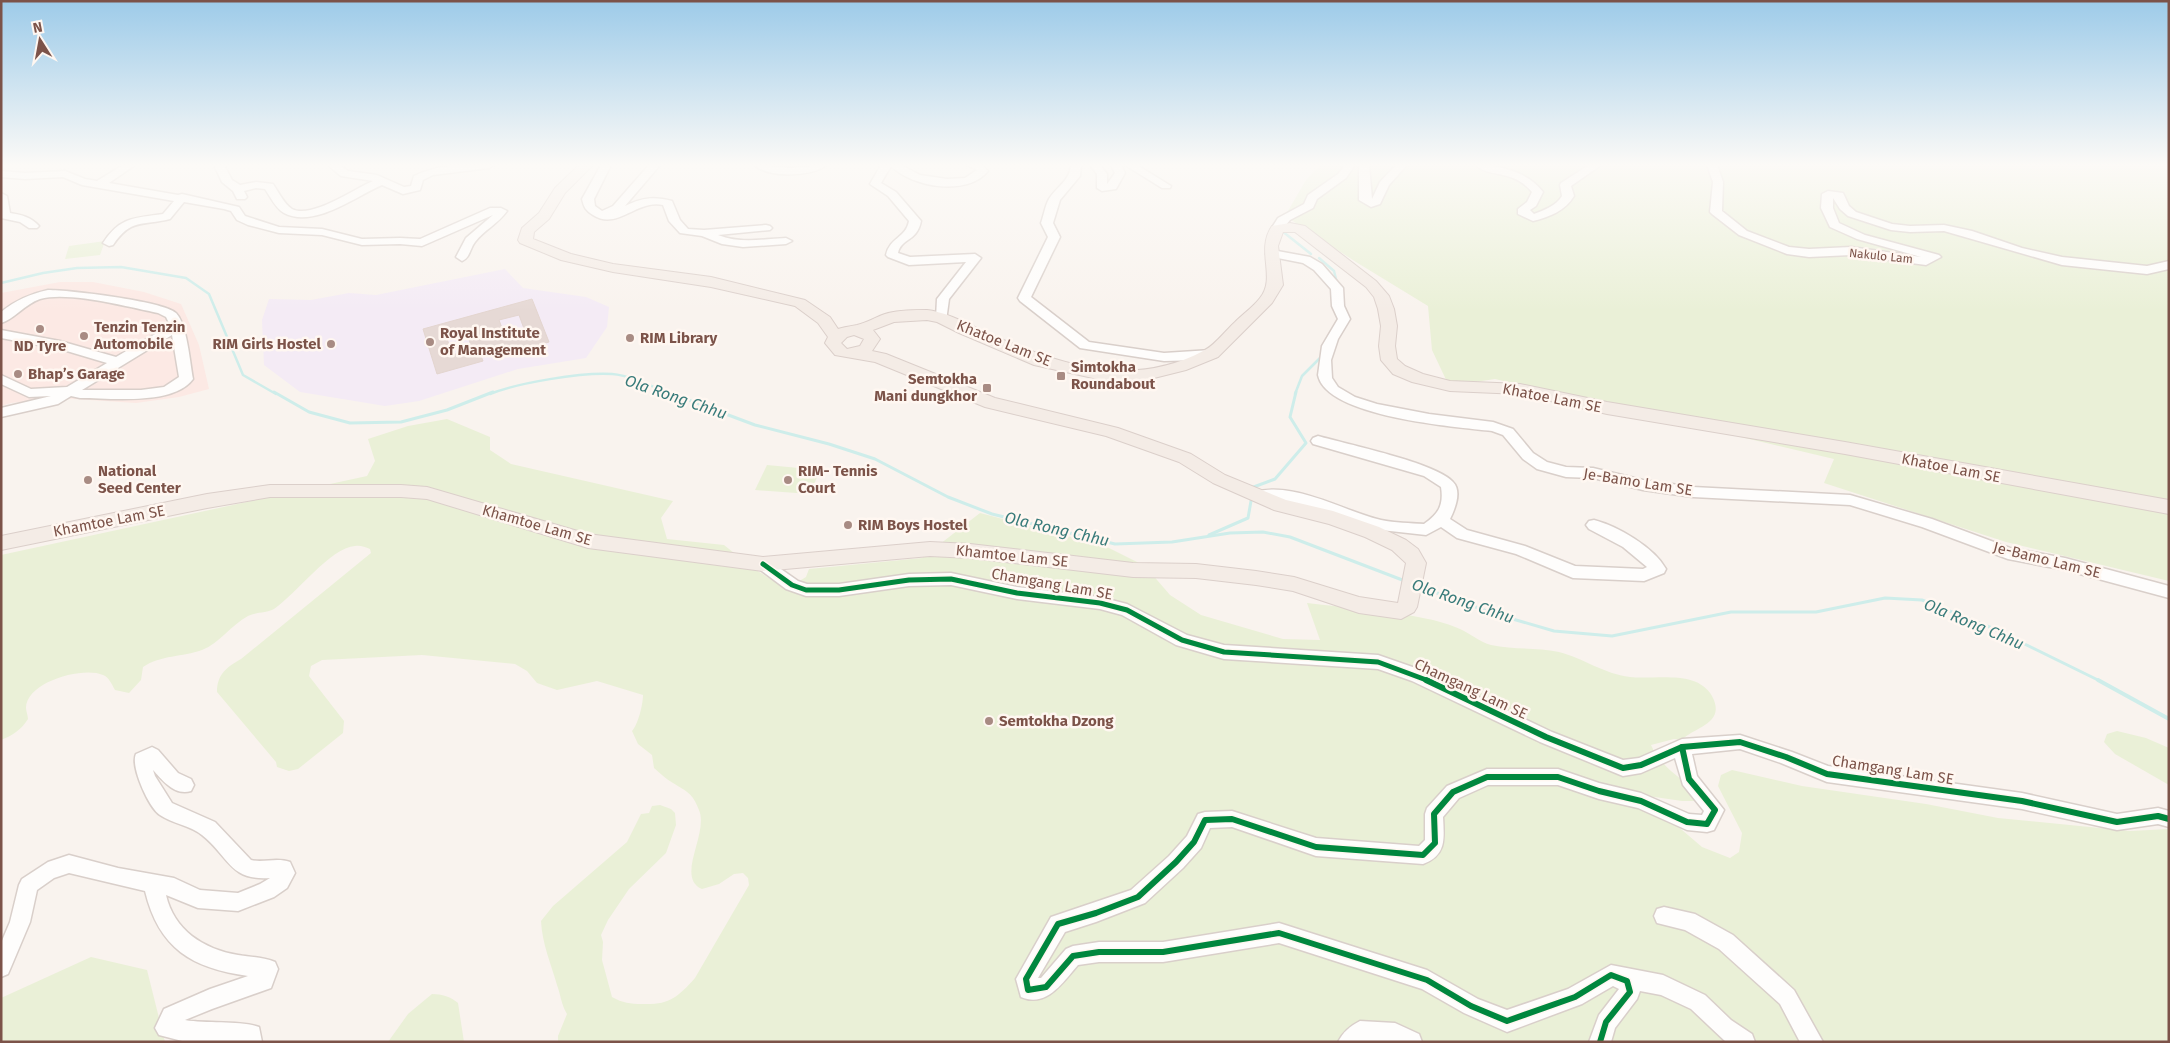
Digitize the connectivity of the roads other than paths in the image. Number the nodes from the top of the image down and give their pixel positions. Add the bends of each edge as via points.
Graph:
1 (5, 214) edge
2 (169, 214) edge
3 (238, 214) edge
4 (486, 214) edge
5 (499, 214) edge
6 (545, 214) edge
7 (599, 214) edge
8 (606, 214) edge
9 (618, 214) edge
10 (672, 214) edge
11 (909, 214) edge
12 (1050, 214) edge
13 (1293, 214) edge
14 (1524, 214) edge
15 (1546, 214) edge
16 (1718, 214) edge
17 (1829, 214) edge
18 (1852, 214) edge
19 (602, 216) junction
20 (33, 226) dead end
21 (766, 228) dead end
22 (1277, 229) junction
23 (704, 233) junction
24 (786, 241) dead end
25 (109, 243) dead end
26 (1272, 254) junction
27 (462, 257) dead end
28 (2169, 265) edge
29 (942, 318) junction
30 (1, 319) edge
31 (176, 324) junction
32 (1, 334) edge
33 (858, 338) junction
34 (1212, 353) junction
35 (117, 362) junction
36 (1, 379) edge
37 (70, 391) junction
38 (1, 413) edge
39 (1318, 441) dead end
40 (1260, 496) junction
41 (2169, 507) edge
42 (1441, 520) junction
43 (1594, 525) dead end
44 (1, 543) edge
45 (763, 564) junction
46 (2169, 592) edge
47 (1682, 746) junction
48 (185, 785) dead end
49 (2169, 819) edge
50 (153, 884) junction
51 (1664, 916) dead end
52 (1, 968) edge
53 (1611, 975) junction
54 (1604, 1035) edge
55 (251, 1042) edge
56 (1349, 1042) edge
57 (1412, 1042) edge
58 (1744, 1042) edge
59 (1812, 1042) edge

1 - 20 street
2 - 25 street via 166,217 130,222 116,232
3 - 4 street via 252,223 279,230 322,232 362,242 422,243
5 - 27 street via 466,243
6 - 33 main road, Khamtoe Lam SE via 527,231 525,240 566,257 613,268 711,282 800,303
7 - 19 street
8 - 19 street
9 - 19 street via 606,218
10 - 23 street via 684,230
11 - 29 street via 915,221 913,231 894,246 892,255 909,261 975,258 943,298
12 - 34 street via 1047,224 1054,237 1024,298 1085,345 1164,357
13 - 22 street
14 - 15 street via 1533,218
16 - 17 street, Nakulo Lam via 1742,232 1786,250 1810,254 1851,251 1926,261 1935,257 1860,238 1834,225
18 - 28 street, Nakulo Lam via 1891,226 1944,228 1968,233 2062,261 2147,270
21 - 23 street
22 - 26 main road, Khatoe Lam SE via 1272,240
22 - 41 main road, Khatoe Lam SE via 1300,229 1371,284 1386,309 1389,360 1399,370 1418,378 1450,386 1520,389 1607,408
23 - 24 street via 726,242 743,244
26 - 34 main road, Khatoe Lam SE via 1276,285 1266,300
26 - 46 street, Je-Bamo Lam SE via 1306,260 1318,267 1337,288 1338,306 1344,319 1330,342 1324,379 1342,397 1388,413 1493,427 1508,432 1528,456 1542,466 1566,472 1593,473 1693,492 1850,500 2008,552
29 - 33 main road, Khatoe Lam SE via 903,315 883,320
29 - 34 main road, Khatoe Lam SE via 1040,361 1102,375 1150,374
30 - 31 street via 36,296 73,293 162,310 171,315
31 - 35 street
31 - 37 street via 186,380 180,385 167,391 141,394 80,394
32 - 35 street via 88,352
33 - 40 main road, Khamtoe Lam SE via 991,403 1112,432 1185,458 1219,479
35 - 37 street
36 - 37 street via 29,393
37 - 38 street via 49,403
39 - 42 street via 1429,472 1448,485 1447,512
40 - 42 street via 1300,499 1381,525 1426,530
40 - 45 main road, Khamtoe Lam SE via 1372,532 1411,554 1416,563 1407,607 1401,611 1359,605 1294,584 1248,577 1196,571 1133,570 970,551 930,549
42 - 43 street via 1462,534 1520,550 1573,572 1644,575 1658,569 1644,553 1621,536
44 - 45 main road, Khamtoe Lam SE via 270,491 401,491 444,497 588,541
45 - 47 street, Chamgang Lam SE via 792,585 806,590 951,579 1016,593 1100,603 1127,610 1182,640 1224,652 1378,662 1418,676 1546,738 1623,768 1640,765
47 - 49 street, Chamgang Lam SE via 1740,742 1786,756 1827,774 2022,801 2117,822 2158,816
47 - 53 street via 1689,779 1715,810 1707,824 1687,822 1641,801 1558,777 1487,777 1453,792 1434,814 1435,843 1423,854 1316,847 1232,819 1205,820 1194,842 1138,897 1058,924 1026,979 1028,990 1046,987 1074,956 1099,952 1163,952 1279,933 1427,980 1471,1006 1506,1021 1583,994
48 - 50 street via 172,779 152,754 142,759 146,778 165,809 208,828 245,867 257,870 282,868 285,872 280,882 267,891 238,902 198,899 174,887
50 - 52 street via 70,864 48,871 29,884 20,922
50 - 55 street via 164,920 190,949 221,963 268,969 264,981 171,1016 166,1028 204,1034 251,1035
51 - 59 street via 1688,921 1726,942 1787,997
53 - 54 street via 1627,981 1630,992
53 - 58 street via 1663,985 1698,1002
56 - 57 street via 1360,1032 1395,1034

